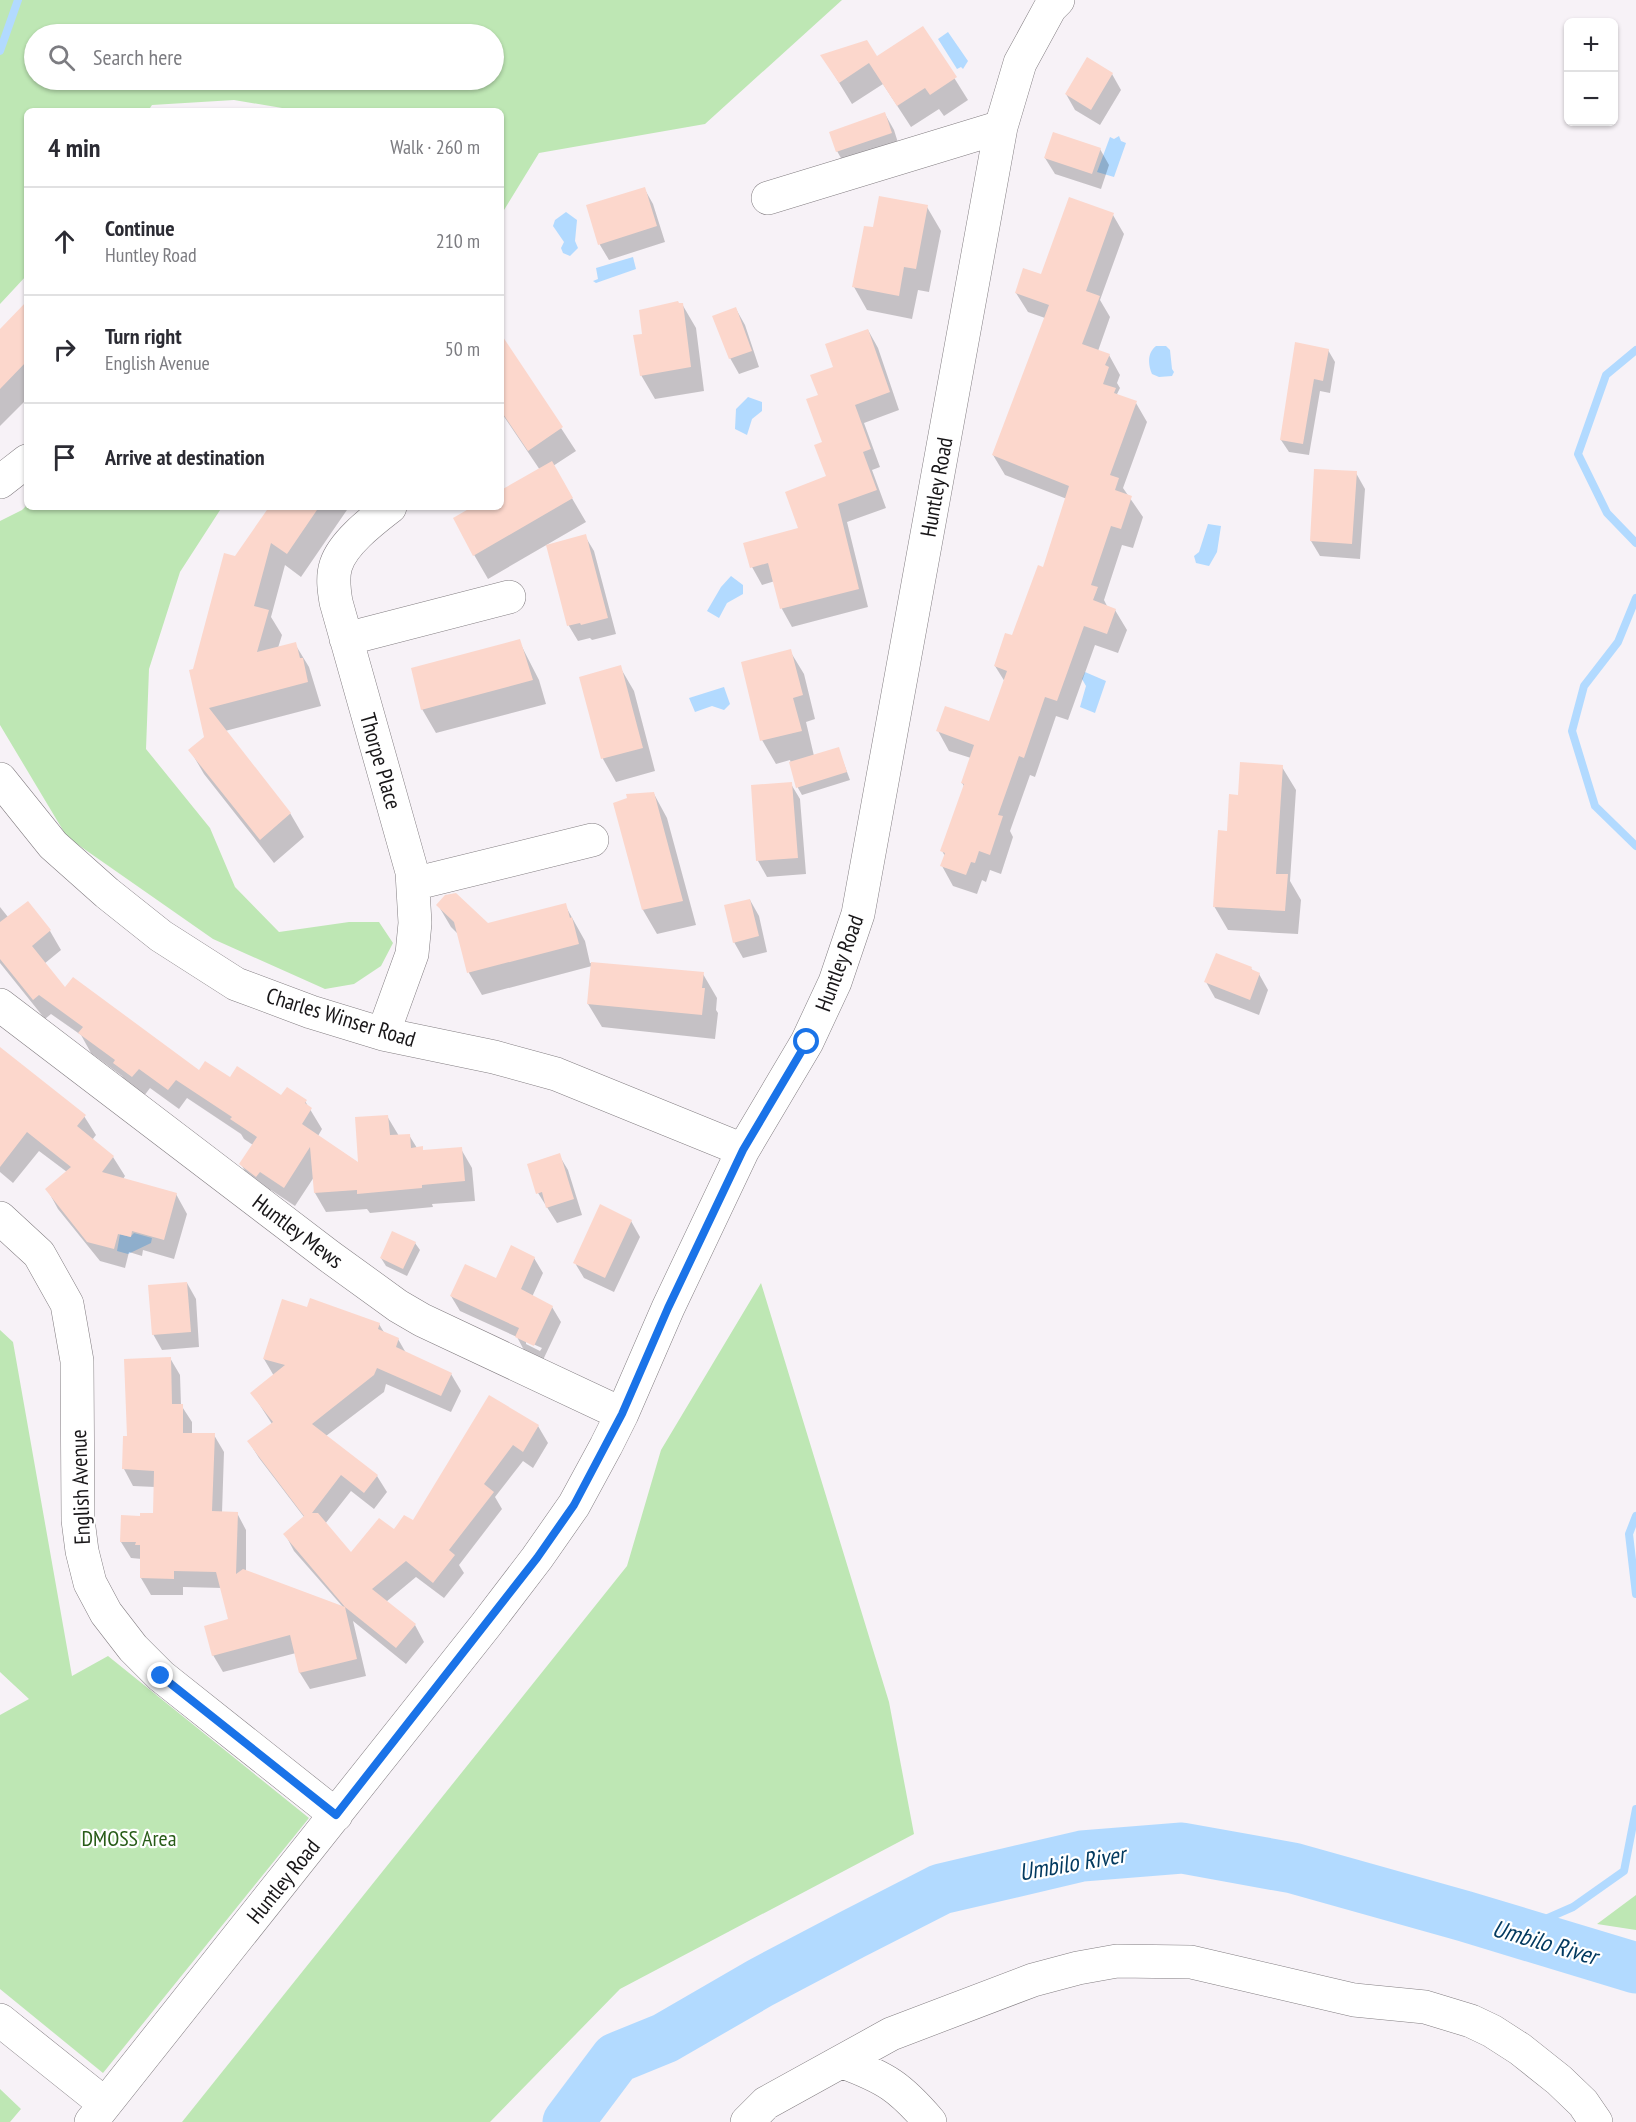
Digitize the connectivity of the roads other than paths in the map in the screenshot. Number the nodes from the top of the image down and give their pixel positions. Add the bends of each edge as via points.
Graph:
1 (1058, 0) edge
2 (1001, 127) junction
3 (768, 198) dead end
4 (24, 463) edge
5 (0, 482) edge
6 (386, 510) edge
7 (509, 597) dead end
8 (346, 639) junction
9 (0, 779) edge
10 (592, 840) dead end
11 (413, 884) junction
12 (0, 1005) edge
13 (383, 1034) junction
14 (743, 1150) junction
15 (0, 1218) edge
16 (622, 1414) junction
17 (336, 1815) junction
18 (0, 2020) edge
19 (843, 2062) junction
20 (98, 2113) edge
21 (747, 2122) edge
22 (930, 2122) edge
23 (1596, 2122) edge

1 - 2 street, Huntley Road via 1020,63
2 - 3 street
2 - 14 street, Huntley Road via 858,914 835,982 807,1042
4 - 5 street
6 - 8 street, Thorpe Place via 348,545 336,564 334,593
7 - 8 street
8 - 11 street, Thorpe Place
9 - 13 street, Charles Winser Road via 53,844 161,936 236,984
10 - 11 street
11 - 13 street, Thorpe Place via 412,954
12 - 16 street, Huntley Mews via 398,1306
13 - 14 street, Charles Winser Road via 556,1074
14 - 16 street, Huntley Road
15 - 17 street, English Avenue via 39,1254 67,1304 77,1361 78,1520 90,1583 106,1613 161,1676
16 - 17 street, Huntley Road via 574,1505 537,1558
17 - 20 street, Huntley Road
18 - 20 street
19 - 21 street via 766,2103
19 - 22 street via 894,2085
19 - 23 street via 891,2034 1044,1977 1117,1961 1191,1962 1354,2000 1425,2007 1471,2021 1520,2049 1559,2080

